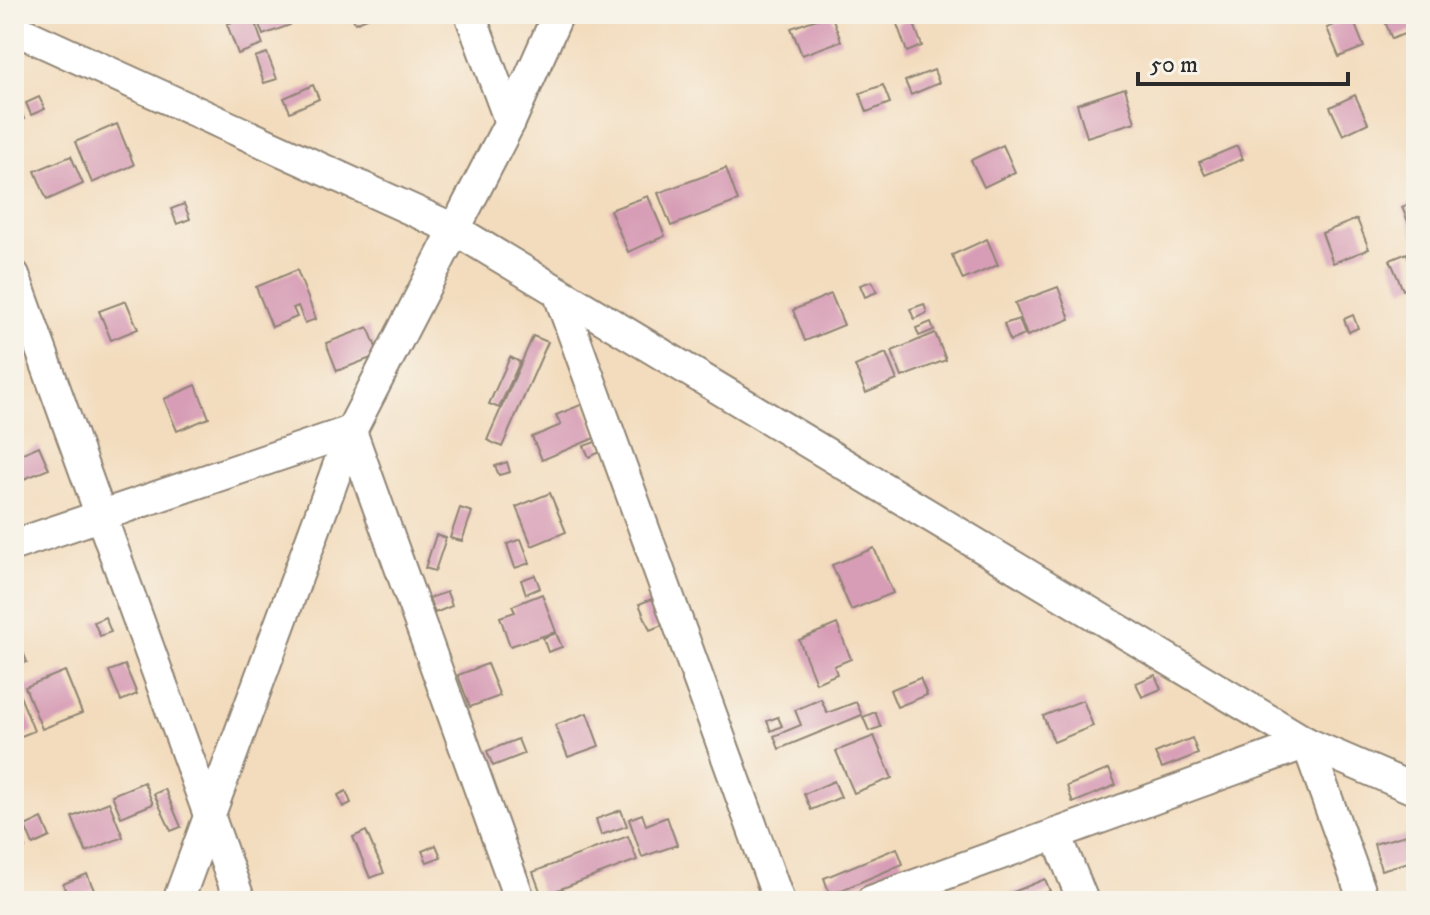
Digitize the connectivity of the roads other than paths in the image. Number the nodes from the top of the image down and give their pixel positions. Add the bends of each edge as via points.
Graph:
1 (470, 14) edge
2 (558, 14) edge
3 (14, 29) edge
4 (510, 122) junction
5 (454, 229) junction
6 (14, 275) edge
7 (558, 292) junction
8 (351, 431) junction
9 (100, 515) junction
10 (14, 545) edge
11 (1307, 743) junction
12 (1416, 790) edge
13 (209, 816) junction
14 (1056, 834) junction
15 (178, 901) edge
16 (240, 901) edge
17 (520, 901) edge
18 (779, 901) edge
19 (871, 901) edge
20 (1083, 901) edge
21 (1364, 901) edge

1 - 4 street
2 - 4 street
3 - 5 street
4 - 5 street
5 - 7 street
5 - 8 street
6 - 9 street
7 - 11 street
7 - 18 street
8 - 9 street
8 - 13 street
8 - 17 street
9 - 10 street
9 - 13 street
11 - 12 street
11 - 14 street
11 - 21 street
13 - 15 street
13 - 16 street
14 - 19 street
14 - 20 street

